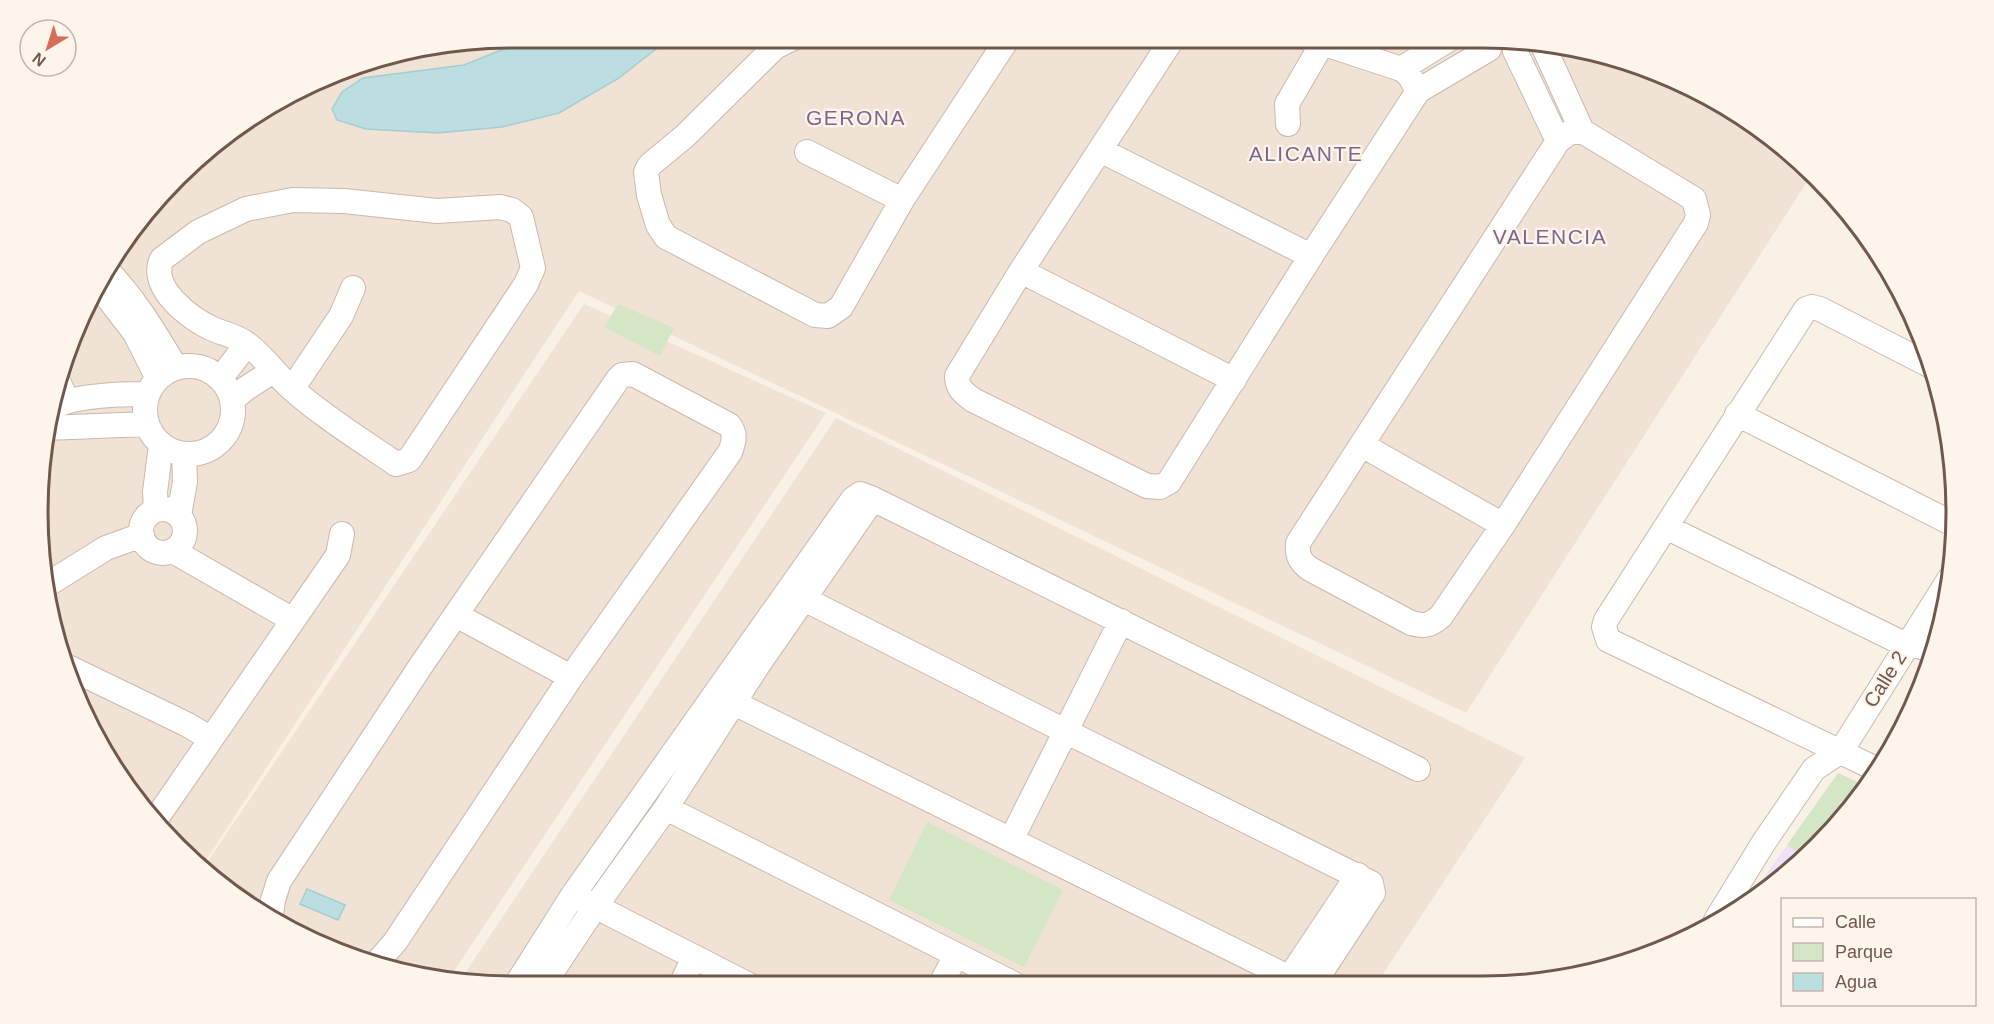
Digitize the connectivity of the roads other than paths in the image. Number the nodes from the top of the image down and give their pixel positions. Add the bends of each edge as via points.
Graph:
1 (775, 48) edge
2 (1001, 48) edge
3 (1166, 48) edge
4 (1312, 48) edge
5 (1336, 48) edge
6 (1435, 48) edge
7 (1477, 48) edge
8 (1493, 48) edge
9 (1514, 49) edge
10 (1525, 50) edge
11 (1546, 53) edge
12 (1401, 69) junction
13 (1418, 91) junction
14 (1288, 124) dead end
15 (1582, 131) junction
16 (1558, 141) junction
17 (1100, 150) junction
18 (807, 153) dead end
19 (902, 200) junction
20 (1311, 256) junction
21 (1021, 271) junction
22 (112, 276) edge
23 (353, 288) dead end
24 (104, 292) edge
25 (247, 344) junction
26 (1920, 360) edge
27 (273, 371) junction
28 (220, 379) junction
29 (161, 380) junction
30 (1234, 380) junction
31 (292, 389) junction
32 (63, 397) edge
33 (232, 400) junction
34 (1737, 414) junction
35 (147, 424) junction
36 (56, 428) edge
37 (161, 444) junction
38 (1362, 446) junction
39 (184, 454) junction
40 (873, 499) junction
41 (167, 513) junction
42 (1946, 520) edge
43 (1503, 525) junction
44 (1666, 527) junction
45 (342, 534) dead end
46 (142, 535) junction
47 (173, 550) junction
48 (53, 581) edge
49 (1938, 596) edge
50 (804, 599) junction
51 (456, 615) junction
52 (293, 620) junction
53 (1121, 621) junction
54 (1906, 645) junction
55 (1925, 648) edge
56 (76, 671) edge
57 (571, 677) junction
58 (725, 699) junction
59 (1065, 731) junction
60 (211, 739) junction
61 (1841, 750) junction
62 (1870, 766) edge
63 (1418, 769) dead end
64 (666, 808) junction
65 (160, 814) edge
66 (1011, 840) junction
67 (1358, 875) junction
68 (573, 895) junction
69 (595, 907) junction
70 (1723, 908) edge
71 (272, 909) edge
72 (956, 955) junction
73 (382, 957) edge
74 (694, 957) junction
75 (522, 976) edge
76 (549, 976) edge
77 (685, 976) edge
78 (731, 976) edge
79 (945, 976) edge
80 (998, 976) edge
81 (1282, 976) edge
82 (1295, 976) edge
83 (1319, 976) edge

1 - 19 street via 646,172 658,225 666,237 815,315 828,316 841,307
2 - 19 street
3 - 17 street
4 - 14 street via 1287,104
5 - 12 street
6 - 12 street
7 - 13 street
8 - 9 street via 1502,52
10 - 16 street
11 - 15 street
12 - 13 street
13 - 20 street
15 - 16 street via 1569,133
15 - 43 street via 1694,199 1698,215
16 - 38 street
17 - 20 street
17 - 21 street
18 - 19 street
20 - 30 street
21 - 30 street
21 - 30 street via 957,376 960,390 973,400 1147,486 1160,487 1169,482
22 - 29 street via 151,325
23 - 31 street via 341,316
24 - 29 street via 135,333
25 - 27 street
25 - 28 street
25 - 31 street via 189,315 159,279 162,259 198,232 246,209 293,200 344,201 437,211 500,207 521,216 533,268 526,284 409,460 396,464
26 - 34 street via 1812,307 1806,309
27 - 31 street
27 - 33 street
28 - 29 street via 188,366
28 - 33 street
29 - 32 street via 106,395
29 - 35 street via 145,404
33 - 39 street via 232,421 223,440 212,449
34 - 42 street
34 - 44 street
35 - 36 street
35 - 37 street
37 - 39 street
37 - 41 street via 155,492
38 - 43 street
38 - 43 street via 1298,543 1301,562 1310,569 1411,624 1433,624
39 - 41 street via 185,482
40 - 50 street
40 - 53 street
40 - 58 street via 860,494 853,499 803,567
41 - 46 street via 144,520
41 - 47 street via 184,524 181,544
44 - 54 street
44 - 61 street via 1606,620 1608,640
45 - 52 street via 338,555
46 - 47 street via 154,551
46 - 48 street via 106,548
47 - 52 street
49 - 54 street, Calle 2
50 - 58 street via 758,665
50 - 59 street
51 - 57 street
51 - 57 street via 622,375 633,374 729,424 734,436 729,452
51 - 71 street via 279,881
52 - 60 street
53 - 59 street
53 - 63 street
54 - 55 street
54 - 61 street, Calle 2
56 - 60 street
57 - 73 street
58 - 64 street
58 - 66 street
58 - 68 street
59 - 66 street
59 - 67 street
60 - 65 street
61 - 62 street
61 - 70 street via 1814,769
64 - 69 street
64 - 72 street
66 - 81 street
67 - 82 street
67 - 83 street via 1371,883 1373,893
68 - 69 street
68 - 75 street
69 - 74 street
69 - 76 street
72 - 79 street
72 - 80 street
74 - 77 street
74 - 78 street

